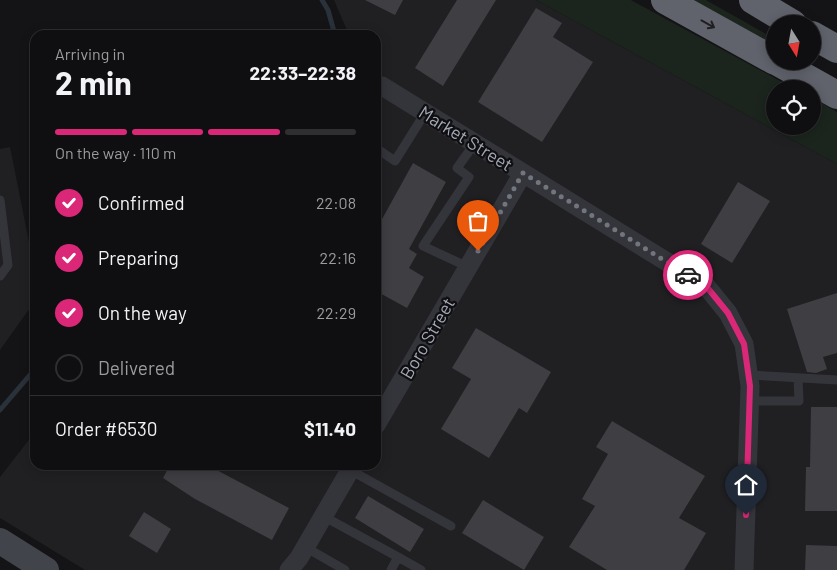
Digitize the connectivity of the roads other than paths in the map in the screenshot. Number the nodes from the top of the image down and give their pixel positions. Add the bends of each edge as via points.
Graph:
1 (665, 0) edge
2 (753, 0) edge
3 (778, 15) edge
4 (821, 40) edge
5 (837, 50) edge
6 (766, 56) edge
7 (792, 70) edge
8 (381, 91) edge
9 (837, 95) edge
10 (425, 112) junction
11 (475, 143) junction
12 (381, 151) edge
13 (523, 173) junction
14 (0, 200) edge
15 (3, 239) edge
16 (468, 267) junction
17 (0, 276) edge
18 (749, 375) junction
19 (798, 378) junction
20 (837, 380) edge
21 (750, 401) junction
22 (381, 416) edge
23 (350, 470) edge
24 (357, 470) edge
25 (323, 516) junction
26 (451, 526) dead end
27 (0, 542) edge
28 (305, 547) junction
29 (398, 557) junction
30 (46, 570) edge
31 (289, 570) edge
32 (344, 570) edge
33 (391, 570) edge
34 (421, 570) edge
35 (744, 570) edge

1 -> 6 highway
2 - 3 highway
4 - 5 highway
7 - 9 highway
8 - 10 street, Market Street
10 - 11 street, Market Street
10 - 12 lane via 395,161
11 - 13 street, Market Street
11 - 16 lane via 457,168 469,178 423,246
13 - 16 street, Boro Street
13 - 18 street, Market Street via 706,286 728,313 744,344
14 - 15 lane
15 - 17 lane via 8,265
16 - 22 street, Boro Street
18 - 19 lane
18 - 21 street, Market Street
19 - 20 lane
19 - 21 lane via 799,401
21 - 35 street, Market Street
23 - 25 street
24 - 26 lane
25 - 28 street
25 - 29 lane
27 - 30 main road
28 - 31 street
28 - 32 lane
29 - 33 lane
29 - 34 lane

